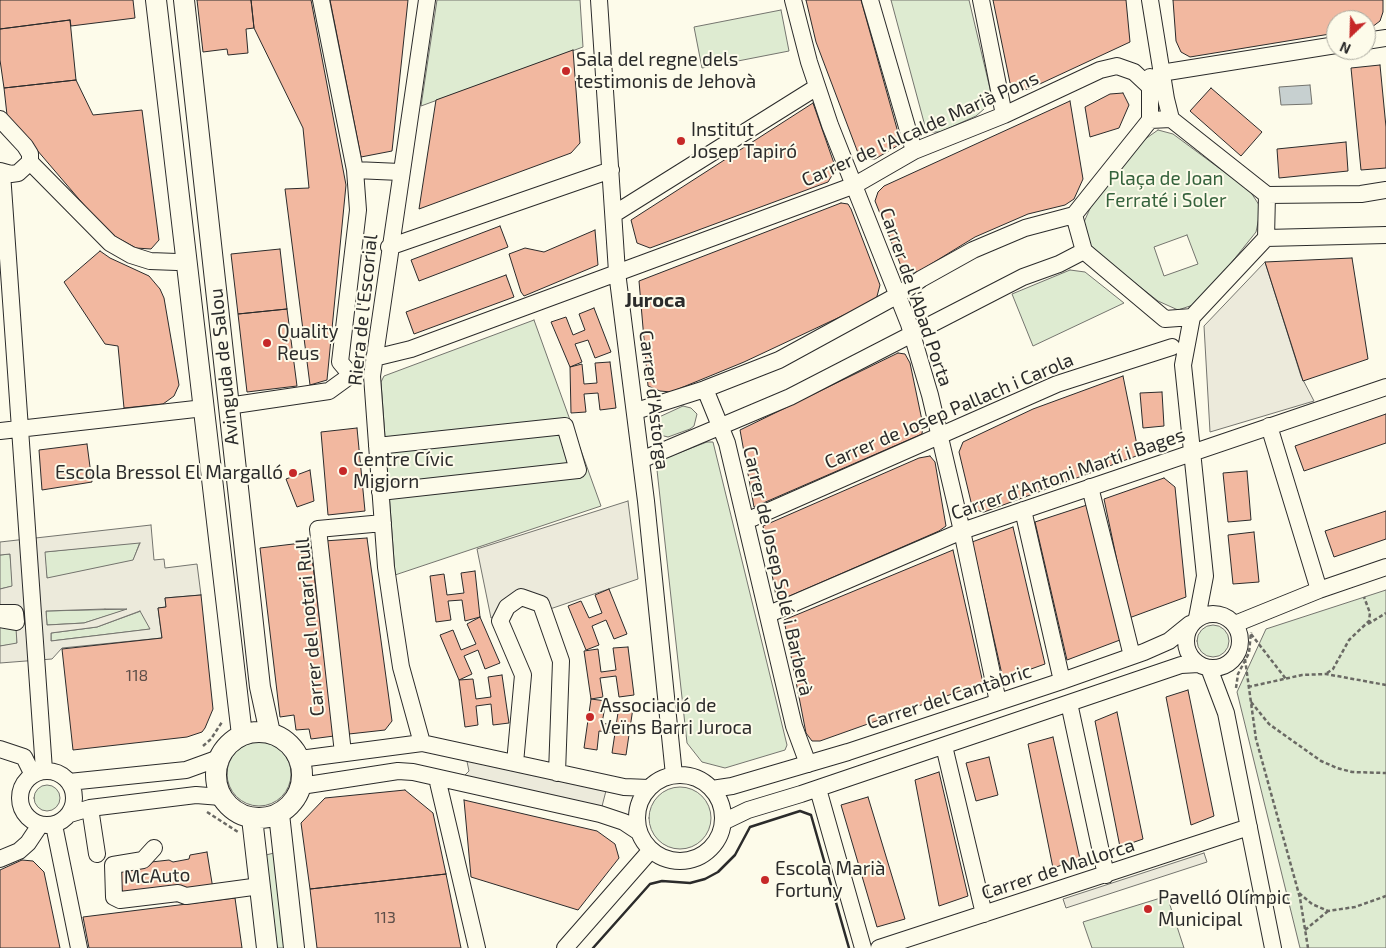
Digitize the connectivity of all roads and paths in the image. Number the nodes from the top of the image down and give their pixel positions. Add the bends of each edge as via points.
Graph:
1 (147, 0) edge
2 (156, 0) edge
3 (184, 0) edge
4 (321, 0) edge
5 (427, 0) edge
6 (598, 0) edge
7 (793, 0) edge
8 (870, 0) edge
9 (981, 0) edge
10 (1150, 0) edge
11 (1326, 47) edge
12 (1161, 72) junction
13 (817, 87) junction
14 (1150, 87) junction
15 (1004, 115) junction
16 (0, 119) edge
17 (1171, 119) junction
18 (1150, 120) junction
19 (914, 150) junction
20 (30, 162) junction
21 (355, 170) junction
22 (611, 170) junction
23 (1, 172) edge
24 (400, 172) junction
25 (855, 185) junction
26 (1386, 190) edge
27 (1268, 195) junction
28 (614, 214) junction
29 (1074, 214) junction
30 (1386, 235) edge
31 (1266, 238) junction
32 (390, 247) junction
33 (1084, 251) junction
34 (177, 262) junction
35 (618, 272) junction
36 (898, 295) junction
37 (1192, 317) junction
38 (1165, 319) junction
39 (378, 331) junction
40 (912, 334) junction
41 (1172, 347) junction
42 (411, 349) junction
43 (374, 358) junction
44 (1183, 365) junction
45 (351, 376) junction
46 (372, 376) junction
47 (1386, 386) edge
48 (705, 389) junction
49 (228, 406) junction
50 (200, 408) junction
51 (636, 411) junction
52 (1269, 426) junction
53 (721, 427) junction
54 (19, 428) junction
55 (0, 431) edge
56 (940, 436) junction
57 (377, 446) junction
58 (1192, 451) junction
59 (641, 460) junction
60 (1090, 487) junction
61 (380, 492) junction
62 (1023, 510) junction
63 (746, 521) junction
64 (383, 523) junction
65 (962, 531) junction
66 (1386, 568) edge
67 (1204, 576) junction
68 (1319, 590) junction
69 (1364, 597) dead end
70 (0, 613) edge
71 (1386, 613) edge
72 (769, 614) junction
73 (0, 619) edge
74 (1229, 620) junction
75 (1194, 621) junction
76 (1253, 627) dead end
77 (1365, 627) junction
78 (1250, 632) junction
79 (1132, 656) junction
80 (1245, 659) junction
81 (1226, 664) junction
82 (1204, 666) junction
83 (1326, 674) junction
84 (1286, 679) junction
85 (1062, 681) junction
86 (1386, 685) edge
87 (1248, 687) junction
88 (1236, 688) dead end
89 (1250, 701) junction
90 (998, 702) junction
91 (1069, 704) junction
92 (1226, 713) junction
93 (224, 718) dead end
94 (270, 733) junction
95 (242, 735) junction
96 (422, 743) junction
97 (944, 746) junction
98 (0, 749) edge
99 (199, 749) dead end
100 (343, 753) junction
101 (219, 758) junction
102 (300, 759) junction
103 (515, 763) junction
104 (808, 764) junction
105 (38, 772) junction
106 (557, 773) junction
107 (1386, 773) edge
108 (674, 775) junction
109 (437, 778) junction
110 (69, 782) junction
111 (302, 786) junction
112 (649, 788) junction
113 (818, 788) junction
114 (712, 789) junction
115 (221, 797) junction
116 (90, 808) junction
117 (202, 811) dead end
118 (70, 814) junction
119 (279, 814) junction
120 (252, 818) junction
121 (723, 822) junction
122 (47, 825) junction
123 (1248, 827) junction
124 (639, 832) junction
125 (240, 837) dead end
126 (154, 848) dead end
127 (650, 851) junction
128 (97, 854) dead end
129 (0, 859) edge
130 (1106, 875) junction
131 (260, 886) junction
132 (1298, 892) junction
133 (1386, 896) edge
134 (1328, 911) junction
135 (984, 914) junction
136 (1305, 930) junction
137 (570, 944) edge
138 (79, 948) edge
139 (267, 948) edge
140 (294, 948) edge
141 (477, 948) edge
142 (863, 948) edge
143 (879, 948) edge
144 (1273, 948) edge
145 (1308, 948) edge

1 - 34 street, Avinguda de Salou
2 - 50 main road
3 - 49 main road, Avinguda de Salou
4 - 21 street
5 - 24 street, Riera de l'Escorial
6 - 22 street, Carrer d'Astorga
7 - 13 street, Carrer de l'Abad Porta
8 - 19 street
9 - 15 street
10 - 12 street
10 - 14 street
11 - 12 street
12 - 17 street
13 - 25 street, Carrer de l'Abad Porta
13 - 28 street
14 - 15 street, Carrer de l'Alcalde Marià Pons via 1134,72 1117,66 1100,70
14 - 18 street
15 - 19 street, Carrer de l'Alcalde Marià Pons
16 - 20 street via 25,146
17 - 18 street
17 - 27 street
18 - 29 street
19 - 25 street, Carrer de l'Alcalde Marià Pons
20 - 23 street via 18,173
20 - 34 street via 110,243 130,255 150,261
21 - 24 street
21 - 45 street via 358,210 340,362
22 - 28 street, Carrer d'Astorga
22 - 32 street
23 - 54 street
24 - 32 street, Riera de l'Escorial
25 - 35 street, Carrer de l'Alcalde Marià Pons
25 - 36 street, Carrer de l'Abad Porta
26 - 27 street via 1351,194
27 - 31 street
28 - 35 street, Carrer d'Astorga
29 - 33 street
29 - 36 street via 1024,228 973,250
30 - 31 street
31 - 37 street
32 - 39 street, Riera de l'Escorial
33 - 38 street
33 - 40 street via 1023,277
34 - 50 street, Avinguda de Salou
35 - 42 street, Carrer de l'Alcalde Marià Pons
35 - 51 street, Carrer d'Astorga
36 - 40 street, Carrer de l'Abad Porta
36 - 48 street via 779,360
37 - 38 street
37 - 44 street
38 - 41 street
39 - 42 street via 382,339 394,348
39 - 43 street, Riera de l'Escorial
40 - 53 street via 799,393
40 - 56 street, Carrer de l'Abad Porta
41 - 44 street
41 - 56 street, Carrer de Josep Pallach i Carola via 1057,384
42 - 43 street, Carrer de l'Alcalde Marià Pons
43 - 46 street, Riera de l'Escorial
44 - 58 street
45 - 46 street
45 - 49 street via 330,391
46 - 57 street, Riera de l'Escorial
47 - 52 street, Carrer d'Antoni Martí i Bages
48 - 51 street
48 - 53 street, Carrer de Josep Solé i Barberà
49 - 94 main road, Avinguda de Salou via 260,687
50 - 54 street
50 - 95 main road
51 - 59 street, Carrer d'Astorga
52 - 58 street, Carrer d'Antoni Martí i Bages
52 - 68 street
53 - 59 street
53 - 63 street, Carrer de Josep Solé i Barberà
54 - 55 street
54 - 105 street
56 - 63 street, Carrer de Josep Pallach i Carola
56 - 65 street, Carrer de l'Abad Porta
57 - 61 street, Riera de l'Escorial
57 - 61 street via 565,426 578,470
58 - 60 street, Carrer d'Antoni Martí i Bages
58 - 67 street
59 - 108 street, Carrer d'Astorga
60 - 62 street, Carrer d'Antoni Martí i Bages
60 - 79 street
61 - 64 street, Riera de l'Escorial
62 - 65 street, Carrer d'Antoni Martí i Bages
62 - 85 street
63 - 72 street, Carrer de Josep Solé i Barberà
64 - 96 street, Riera de l'Escorial via 401,667
64 - 100 street, Carrer del notari Rull via 318,529
65 - 72 street, Carrer d'Antoni Martí i Bages
65 - 90 street, Carrer de l'Abad Porta
66 - 68 street
67 - 74 street via 1214,602
67 - 75 street
68 - 74 street
69 - 77 path via 1370,614
70 - 73 street via 14,613 16,622
71 - 77 path
72 - 104 street, Carrer de Josep Solé i Barberà via 794,726
74 - 75 street via 1209,614
74 - 81 street via 1240,636 1239,648
75 - 79 street, Carrer del Cantàbric via 1169,641
75 - 82 street via 1186,636 1186,647 1192,658
76 - 78 path
77 - 83 path via 1349,640 1333,670
78 - 80 path via 1251,645
78 - 84 path
79 - 85 street, Carrer del Cantàbric
80 - 87 path
80 - 88 path
81 - 82 street
81 - 92 street
82 - 91 street via 1181,665
82 - 92 street
83 - 84 path
83 - 86 path
84 - 87 path
85 - 90 street, Carrer del Cantàbric
87 - 89 path
89 - 107 path via 1269,724 1321,761 1352,772
89 - 132 path via 1256,739
90 - 104 street, Carrer del Cantàbric
91 - 97 street
91 - 130 street
92 - 123 street
93 - 99 path via 211,740
94 - 95 main road
94 - 102 main road via 286,740
95 - 101 main road via 228,744
96 - 100 street
96 - 103 street
97 - 113 street
97 - 135 street
98 - 105 street via 24,757
100 - 102 street
101 - 110 street via 186,770
101 - 115 main road via 216,775
102 - 111 main road
103 - 106 street
103 - 106 street via 523,675 500,621 507,607 521,597 541,604 562,661
104 - 114 street, Carrer del Cantàbric
105 - 110 street via 62,775
105 - 122 street via 24,783 20,801 26,816
106 - 112 street via 624,787
108 - 112 street
108 - 114 street via 692,776
109 - 111 street via 398,771
109 - 124 street via 600,814 624,822
109 - 141 street
110 - 118 street via 74,798
111 - 119 main road via 296,800
112 - 124 street via 637,809
113 - 121 street via 748,810
113 - 142 street
114 - 121 street via 722,807
115 - 116 street via 196,795
115 - 120 main road via 237,812
116 - 118 street
116 - 128 street
117 - 125 path via 222,821
118 - 122 street via 64,820
119 - 120 main road
119 - 140 main road
120 - 131 main road
121 - 127 street via 714,845 697,858 668,860
122 - 129 street via 19,851
122 - 138 street
123 - 130 street, Carrer de Mallorca
123 - 144 street
124 - 127 street
126 - 131 street, McAuto via 143,860 113,866 114,897 120,900 178,893 186,896
127 - 137 street
130 - 135 street, Carrer de Mallorca
131 - 139 main road
132 - 134 path
132 - 136 path
133 - 134 path via 1355,907
134 - 136 path
135 - 143 street, Carrer de Mallorca
136 - 145 path

